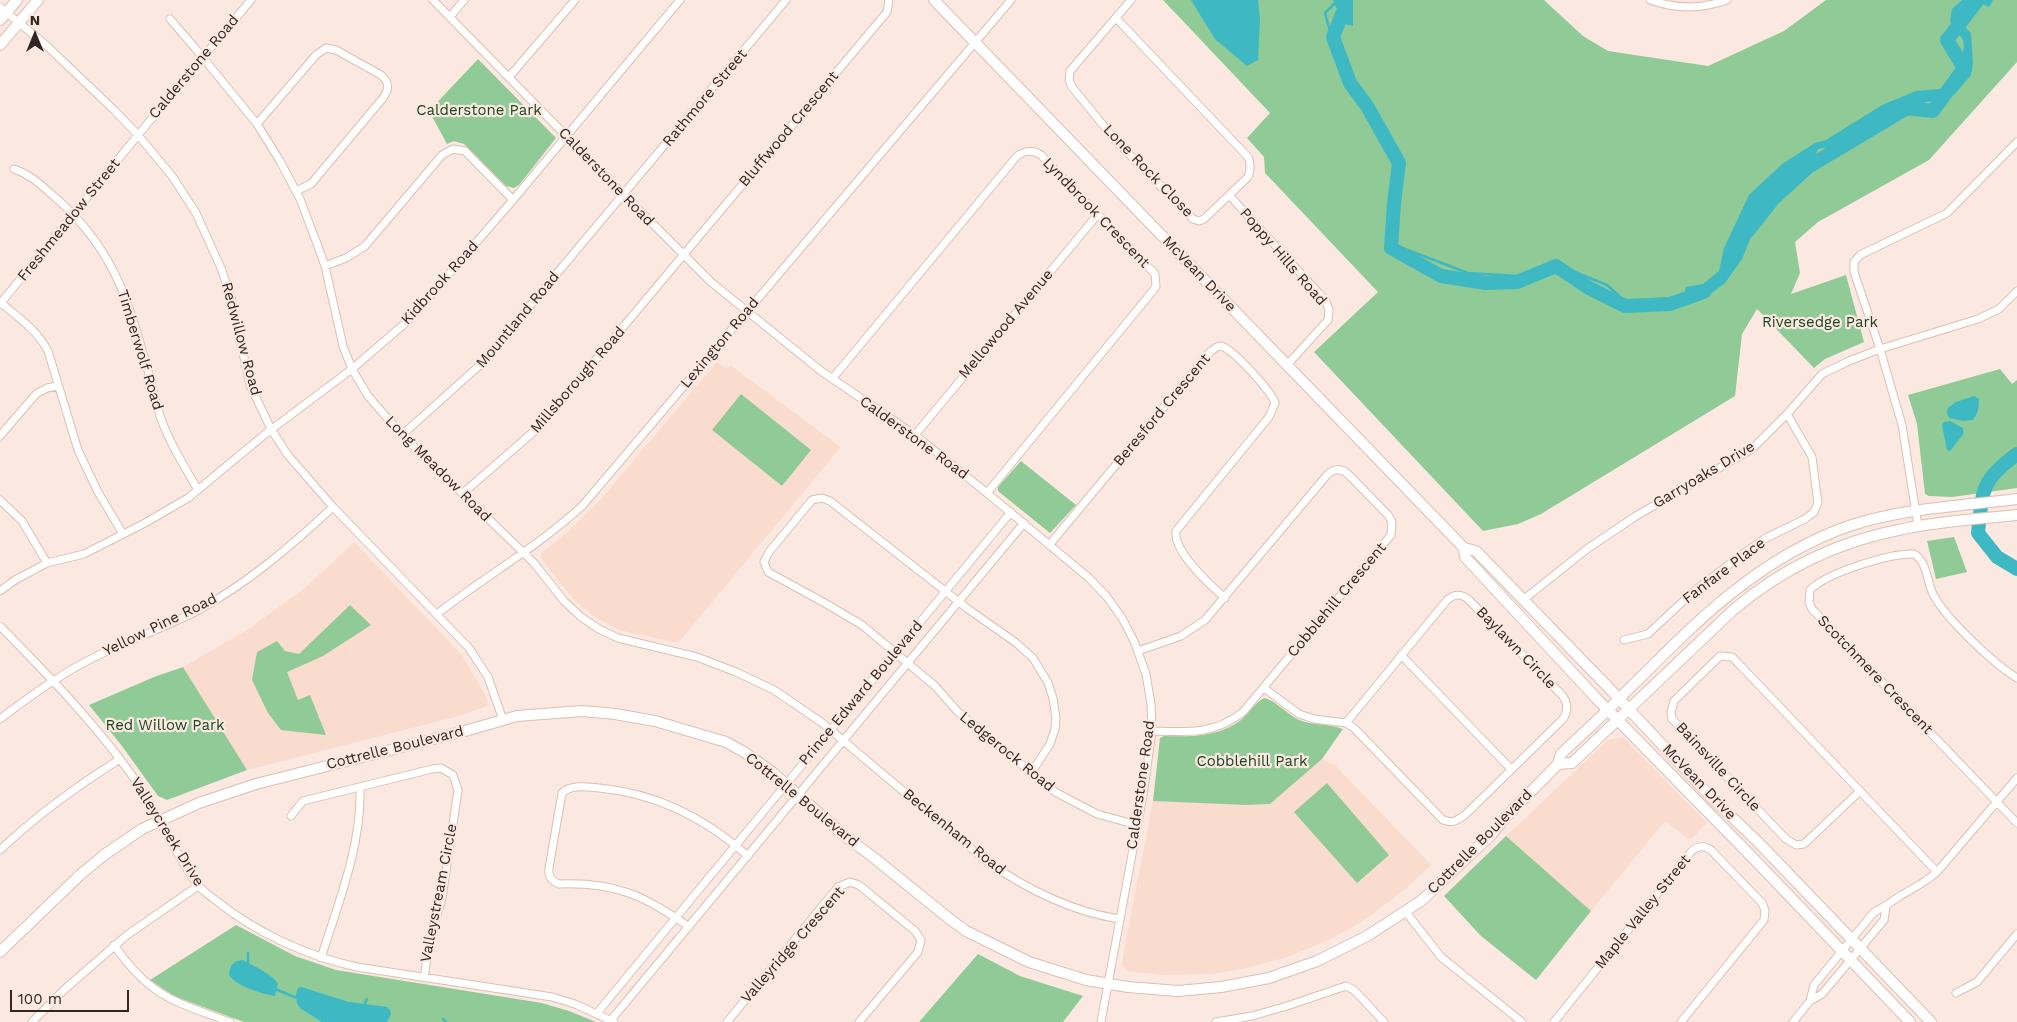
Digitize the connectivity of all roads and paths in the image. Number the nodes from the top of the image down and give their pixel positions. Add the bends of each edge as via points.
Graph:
1 (18, 0) edge
2 (38, 0) edge
3 (251, 0) edge
4 (433, 0) edge
5 (464, 0) edge
6 (575, 0) edge
7 (680, 0) edge
8 (786, 0) edge
9 (889, 0) edge
10 (934, 0) edge
11 (1011, 0) edge
12 (1131, 0) edge
13 (1650, 0) edge
14 (1727, 0) edge
15 (2, 13) edge
16 (450, 17) junction
17 (1116, 18) junction
18 (170, 19) dead end
19 (19, 23) junction
20 (976, 42) junction
21 (0, 46) edge
22 (202, 57) junction
23 (509, 77) junction
24 (257, 124) junction
25 (138, 135) junction
26 (566, 136) junction
27 (2017, 142) edge
28 (14, 169) dead end
29 (296, 191) junction
30 (624, 195) junction
31 (1229, 195) junction
32 (513, 200) junction
33 (74, 214) junction
34 (1098, 214) junction
35 (684, 256) junction
36 (325, 266) junction
37 (2017, 291) edge
38 (1, 304) edge
39 (747, 311) junction
40 (1880, 349) junction
41 (1286, 365) junction
42 (352, 369) junction
43 (832, 379) junction
44 (58, 386) junction
45 (1787, 414) junction
46 (271, 429) junction
47 (402, 435) junction
48 (915, 435) junction
49 (0, 436) edge
50 (198, 490) junction
51 (987, 493) junction
52 (462, 494) junction
53 (2017, 499) edge
54 (0, 500) edge
55 (333, 507) junction
56 (1915, 511) junction
57 (1010, 512) junction
58 (2017, 514) edge
59 (1024, 523) junction
60 (1918, 526) junction
61 (123, 534) junction
62 (1050, 544) junction
63 (1464, 548) junction
64 (523, 553) junction
65 (47, 563) junction
66 (0, 591) edge
67 (946, 592) junction
68 (1225, 598) junction
69 (1523, 600) junction
70 (959, 602) junction
71 (437, 614) junction
72 (0, 626) edge
73 (1624, 640) dead end
74 (1138, 650) junction
75 (895, 652) junction
76 (1401, 655) junction
77 (908, 663) junction
78 (2017, 678) edge
79 (53, 680) junction
80 (1264, 688) junction
81 (1619, 699) junction
82 (1608, 710) junction
83 (1629, 710) junction
84 (0, 719) edge
85 (503, 720) junction
86 (1618, 720) junction
87 (1346, 723) junction
88 (831, 730) junction
89 (1152, 731) junction
90 (844, 741) junction
91 (120, 759) junction
92 (1558, 764) junction
93 (1511, 769) junction
94 (1031, 773) junction
95 (2017, 778) edge
96 (785, 784) junction
97 (360, 787) junction
98 (1860, 792) junction
99 (798, 796) junction
100 (1997, 802) junction
101 (291, 816) dead end
102 (161, 821) junction
103 (2017, 823) edge
104 (1137, 825) junction
105 (736, 845) junction
106 (0, 850) edge
107 (748, 856) junction
108 (1938, 872) junction
109 (198, 886) junction
110 (1886, 907) junction
111 (1404, 911) junction
112 (675, 917) junction
113 (1119, 919) junction
114 (689, 927) junction
115 (2017, 934) edge
116 (1851, 939) junction
117 (114, 945) junction
118 (1860, 948) junction
119 (1841, 950) junction
120 (0, 952) edge
121 (321, 958) junction
122 (1851, 960) junction
123 (424, 978) junction
124 (1107, 984) junction
125 (1956, 993) dead end
126 (1810, 1000) junction
127 (597, 1013) junction
128 (612, 1021) edge
129 (32, 1022) edge
130 (230, 1022) edge
131 (727, 1022) edge
132 (859, 1022) edge
133 (1101, 1022) edge
134 (1216, 1022) edge
135 (1384, 1022) edge
136 (1522, 1022) edge
137 (1554, 1022) edge
138 (1681, 1022) edge
139 (1793, 1022) edge
140 (1910, 1022) edge
141 (1930, 1022) edge

1 - 15 main road
2 - 19 main road
3 - 22 street, Calderstone Road
4 - 16 street, Calderstone Road
5 - 16 street
6 - 23 street
7 - 26 street
8 - 30 street, Rathmore Street
9 - 35 street, Bluffwood Crescent via 887,12
10 - 20 main road, McVean Drive
11 - 20 street, Lexington Road
12 - 17 street, Lone Rock Close
13 - 14 street via 1666,6 1700,7
15 - 19 street, Redwillow Road
16 - 23 street, Calderstone Road
17 - 31 street, Lone Rock Close via 1248,157 1251,167 1248,176
17 - 31 street, Lone Rock Close via 1070,71 1072,87 1116,141 1193,219 1204,219
18 - 22 street, Long Meadow Road
19 - 21 main road
19 - 25 street, Redwillow Road
20 - 39 street, Lexington Road
20 - 41 main road, McVean Drive
22 - 24 street, Long Meadow Road
22 - 25 street, Calderstone Road
23 - 26 street, Calderstone Road
24 - 29 street, Long Meadow Road
24 - 29 street via 316,55 326,48 336,50 387,80 383,98 311,184
25 - 33 street, Freshmeadow Street
25 - 46 street, Redwillow Road via 185,194 210,240 230,297 250,384
26 - 30 street, Calderstone Road
26 - 32 street, Kidbrook Road
27 - 40 street via 1947,213 1860,255 1854,262 1854,272
28 - 33 street, Timberwolf Road via 27,173
29 - 36 street, Long Meadow Road
30 - 35 street, Calderstone Road
30 - 47 street, Mountland Road via 481,364
31 - 41 street, Poppy Hills Road via 1326,301 1328,320
32 - 36 street via 465,151 453,148 442,155 365,246
32 - 42 street, Kidbrook Road via 410,319
33 - 38 street, Freshmeadow Street
33 - 50 street, Timberwolf Road via 100,246 120,283 161,418
34 - 43 street, Lyndbrook Crescent via 1041,155 1022,152
34 - 48 street, Mellowood Avenue
34 - 51 street, Lyndbrook Crescent via 1155,274 1155,291
35 - 39 street, Calderstone Road
35 - 52 street, Millsborough Road via 539,427
36 - 42 street, Long Meadow Road via 343,346
37 - 40 street, Garryoaks Drive via 1992,313
38 - 44 street via 32,328 43,342
39 - 43 street, Calderstone Road
39 - 64 street, Lexington Road via 583,505
40 - 45 street, Garryoaks Drive via 1822,374
40 - 56 street via 1902,425
41 - 63 main road, McVean Drive
42 - 46 street, Kidbrook Road
42 - 47 street, Long Meadow Road via 368,396
43 - 48 street, Calderstone Road
44 - 49 street via 36,394
44 - 61 street via 78,450
45 - 69 street, Garryoaks Drive via 1752,449 1636,516 1587,549
45 - 73 street, Fanfare Place via 1812,457 1818,503 1814,512 1744,552 1694,591 1648,634
46 - 50 street, Kidbrook Road
46 - 55 street, Redwillow Road
47 - 52 street, Long Meadow Road
48 - 51 street, Calderstone Road
50 - 61 street, Kidbrook Road via 166,512
51 - 57 street, Calderstone Road
52 - 64 street, Long Meadow Road
53 - 56 main road, Cottrelle Boulevard
54 - 65 street via 26,527
55 - 71 street, Redwillow Road
55 - 79 street, Yellow Pine Road via 284,552 218,598
56 - 60 street
56 - 81 main road, Cottrelle Boulevard via 1849,526 1796,550 1766,568 1728,594
57 - 59 street, Calderstone Road
57 - 67 street, Prince Edward Boulevard
58 - 60 main road, Cottrelle Boulevard
59 - 62 street, Calderstone Road
59 - 70 street, Prince Edward Boulevard
60 - 83 main road, Cottrelle Boulevard via 1841,546 1773,579 1714,627
61 - 65 street, Kidbrook Road via 84,554
62 - 68 street, Beresford Crescent via 1208,354 1224,347 1270,393 1275,403 1269,417 1176,531 1178,546 1203,578
62 - 74 street, Calderstone Road via 1107,597
63 - 69 main road, McVean Drive via 1476,551
63 - 82 main road, McVean Drive via 1466,557
64 - 71 street, Lexington Road
64 - 88 street, Long Meadow Road via 574,611 599,629 630,642 682,652 736,672 791,701
65 - 66 street, Kidbrook Road
67 - 70 street
67 - 75 street, Prince Edward Boulevard
67 - 75 street, Ledgerock Road via 830,501 816,498 809,503 769,552 765,568 772,576 849,617
68 - 74 street, Cobblehill Crescent via 1206,620 1192,630
68 - 80 street, Cobblehill Crescent via 1333,470 1348,474 1392,522 1391,535
69 - 81 main road, McVean Drive
70 - 77 street, Prince Edward Boulevard
70 - 94 street via 1026,650 1048,683 1055,706 1055,729 1048,749
71 - 85 street, Redwillow Road via 482,666
72 - 79 street, Valleycreek Drive
74 - 89 street, Calderstone Road via 1150,690
75 - 77 street, Ledgerock Road
75 - 88 street, Prince Edward Boulevard
76 - 87 street, Baylawn Circle
76 - 93 street
76 - 93 street, Baylawn Circle via 1446,600 1463,595 1554,687 1566,700 1566,715
77 - 90 street, Prince Edward Boulevard
77 - 94 street, Ledgerock Road via 958,712
78 - 100 street, Scotchmere Crescent via 1988,655 1944,610 1930,587 1922,561 1914,554 1897,555 1850,569 1810,590 1808,595 1812,609
79 - 84 street, Yellow Pine Road
79 - 91 street, Valleycreek Drive
80 - 87 street via 1299,714
80 - 89 street, Cobblehill Crescent via 1243,712 1216,727 1192,732
81 - 82 main road, Cottrelle Boulevard
81 - 83 main road, McVean Drive
82 - 86 main road, McVean Drive
82 - 92 main road, Cottrelle Boulevard via 1561,754
83 - 86 main road, Cottrelle Boulevard
83 - 116 main road, McVean Drive
85 - 96 main road, Cottrelle Boulevard via 582,711 655,720 726,742
85 - 102 main road, Cottrelle Boulevard via 243,787
86 - 92 main road, Cottrelle Boulevard via 1572,763
86 - 119 main road, McVean Drive
87 - 93 street, Baylawn Circle via 1363,736 1447,821 1461,818
88 - 90 street, Beckenham Road
88 - 96 street, Prince Edward Boulevard
89 - 104 street, Calderstone Road
90 - 99 street, Prince Edward Boulevard
90 - 113 street, Beckenham Road via 1002,872 1053,900
91 - 102 street, Valleycreek Drive
91 - 106 street via 64,796
92 - 111 main road, Cottrelle Boulevard via 1492,834 1421,901
94 - 104 street, Ledgerock Road via 1082,807
95 - 100 street
96 - 99 main road, Cottrelle Boulevard
96 - 105 street, Prince Edward Boulevard
97 - 101 street, Valleystream Circle via 303,801
97 - 121 street via 351,860
97 - 123 street, Valleystream Circle via 441,768 448,770 456,781 458,790 442,898 430,938
98 - 98 street, Bainsville Circle via 1732,657 1720,656 1674,701 1672,719 1791,844 1808,842
98 - 108 street, Bainsville Circle
99 - 107 street, Prince Edward Boulevard
99 - 124 main road, Cottrelle Boulevard via 966,931 1040,966
100 - 103 street
100 - 108 street
102 - 109 street, Valleycreek Drive
102 - 120 main road, Cottrelle Boulevard via 136,833 93,863
104 - 113 street, Calderstone Road
105 - 107 street
105 - 112 street, Prince Edward Boulevard
105 - 112 street via 693,816 643,796 585,787 569,788 562,793 549,868 554,882 621,890
107 - 114 street, Prince Edward Boulevard
108 - 110 street
109 - 117 street
109 - 121 street, Valleycreek Drive via 238,916
110 - 116 street via 1874,912
110 - 118 street via 1884,920
111 - 124 main road, Cottrelle Boulevard via 1367,936 1326,957 1269,978 1178,990
111 - 136 street via 1441,957
112 - 114 street
112 - 127 street, Prince Edward Boulevard
113 - 124 street, Calderstone Road
114 - 128 street, Prince Edward Boulevard
115 - 125 street via 1977,982
116 - 118 main road, McVean Drive
116 - 119 street
117 - 129 street
117 - 130 street via 136,973 156,991
118 - 122 street
118 - 141 main road, McVean Drive
119 - 122 main road, McVean Drive
119 - 126 street via 1814,984
121 - 123 street, Valleycreek Drive
122 - 126 street via 1822,994
122 - 140 main road, McVean Drive
123 - 127 street, Valleycreek Drive via 552,997
124 - 133 street, Calderstone Road
126 - 139 street
127 - 128 street, Valleycreek Drive
131 - 132 street, Valleyridge Crescent via 838,887 850,882 862,887 921,940 918,952
134 - 135 street via 1252,1016 1346,986 1354,990
137 - 138 street, Maple Valley Street via 1691,852 1705,847 1762,903 1766,915

